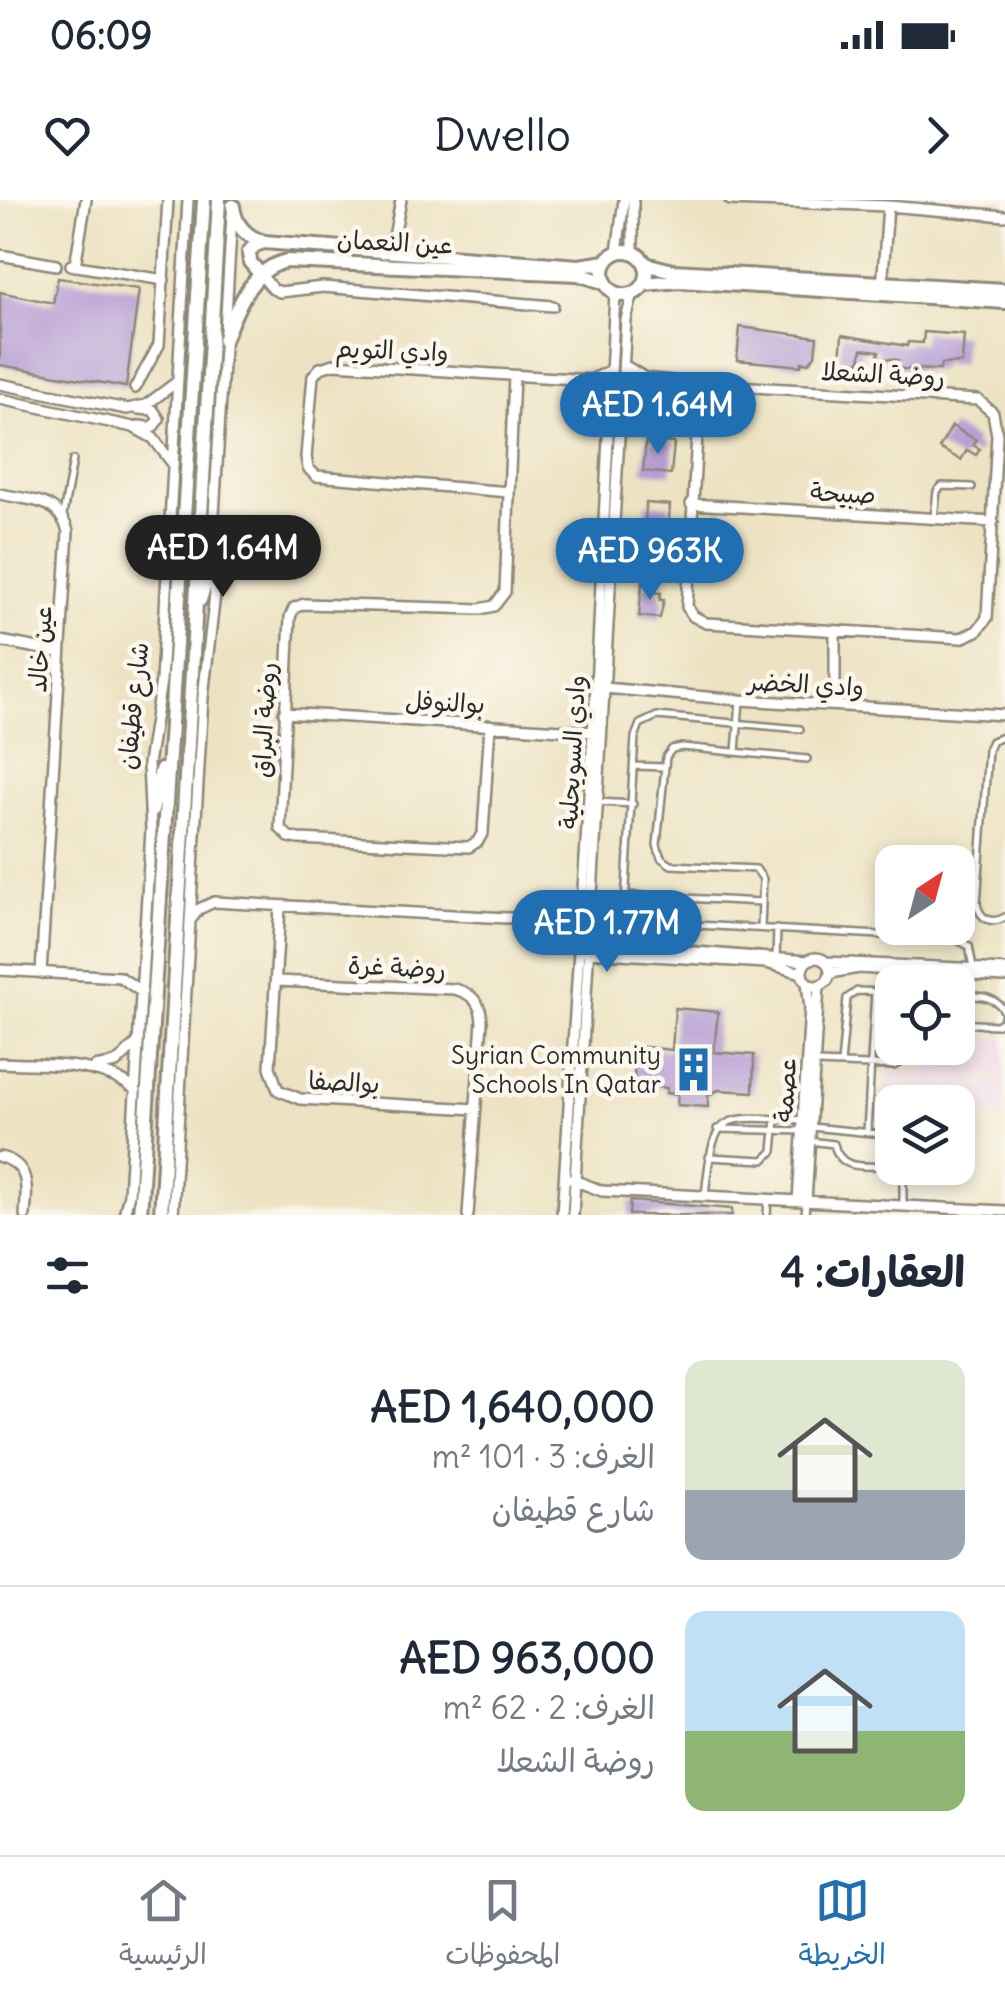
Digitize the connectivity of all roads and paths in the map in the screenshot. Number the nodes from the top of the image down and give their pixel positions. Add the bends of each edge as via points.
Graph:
1 (86, 200) edge
2 (168, 200) edge
3 (188, 200) edge
4 (204, 200) edge
5 (219, 200) edge
6 (400, 200) edge
7 (624, 200) edge
8 (633, 200) edge
9 (730, 200) edge
10 (820, 201) edge
11 (233, 203) edge
12 (938, 205) edge
13 (888, 206) junction
14 (1005, 216) edge
15 (396, 231) junction
16 (264, 242) junction
17 (383, 252) junction
18 (617, 252) junction
19 (633, 252) junction
20 (407, 254) junction
21 (0, 255) edge
22 (606, 262) junction
23 (56, 264) dead end
24 (646, 264) junction
25 (260, 274) junction
26 (164, 280) junction
27 (611, 288) junction
28 (639, 288) junction
29 (882, 289) junction
30 (1005, 290) edge
31 (163, 298) junction
32 (182, 300) junction
33 (1005, 302) edge
34 (553, 306) dead end
35 (224, 340) junction
36 (624, 366) junction
37 (611, 370) junction
38 (514, 376) junction
39 (645, 378) junction
40 (591, 380) junction
41 (178, 381) junction
42 (0, 384) edge
43 (700, 384) junction
44 (135, 388) dead end
45 (623, 390) junction
46 (610, 392) junction
47 (0, 399) edge
48 (134, 408) junction
49 (123, 423) junction
50 (73, 460) dead end
51 (173, 464) junction
52 (972, 487) dead end
53 (510, 492) junction
54 (0, 494) edge
55 (691, 504) junction
56 (63, 515) junction
57 (934, 518) junction
58 (992, 522) junction
59 (211, 566) junction
60 (194, 622) junction
61 (835, 631) junction
62 (0, 641) edge
63 (59, 652) junction
64 (601, 688) junction
65 (740, 700) junction
66 (835, 706) junction
67 (284, 713) junction
68 (1005, 716) edge
69 (490, 725) junction
70 (738, 725) junction
71 (800, 729) dead end
72 (598, 732) junction
73 (1005, 736) edge
74 (168, 749) junction
75 (736, 753) junction
76 (808, 759) dead end
77 (635, 766) junction
78 (665, 768) junction
79 (594, 802) junction
80 (633, 804) junction
81 (152, 811) junction
82 (193, 886) junction
83 (626, 895) junction
84 (214, 902) junction
85 (762, 902) junction
86 (280, 906) junction
87 (1005, 917) edge
88 (192, 918) junction
89 (586, 922) junction
90 (761, 928) junction
91 (776, 929) junction
92 (585, 948) junction
93 (776, 958) junction
94 (807, 961) junction
95 (144, 962) junction
96 (826, 962) junction
97 (899, 965) edge
98 (972, 965) edge
99 (975, 968) edge
100 (0, 970) edge
101 (42, 973) junction
102 (830, 973) junction
103 (1005, 973) edge
104 (120, 977) junction
105 (804, 978) junction
106 (276, 981) junction
107 (819, 985) junction
108 (875, 991) joint
109 (142, 992) junction
110 (975, 997) edge
111 (975, 1024) edge
112 (138, 1039) junction
113 (814, 1062) junction
114 (0, 1063) edge
115 (842, 1064) junction
116 (898, 1065) edge
117 (871, 1066) junction
118 (87, 1068) junction
119 (135, 1090) junction
120 (149, 1101) junction
121 (476, 1109) junction
122 (776, 1120) junction
123 (805, 1126) junction
124 (776, 1129) junction
125 (717, 1130) junction
126 (868, 1132) junction
127 (875, 1133) edge
128 (809, 1141) junction
129 (0, 1157) edge
130 (709, 1157) junction
131 (875, 1165) edge
132 (570, 1179) junction
133 (903, 1185) edge
134 (705, 1196) junction
135 (768, 1200) junction
136 (802, 1202) junction
137 (818, 1202) junction
138 (903, 1207) junction
139 (1005, 1211) edge
140 (26, 1215) edge
141 (124, 1215) edge
142 (140, 1215) edge
143 (161, 1215) edge
144 (173, 1215) edge
145 (468, 1215) edge
146 (562, 1215) edge
147 (574, 1215) edge
148 (767, 1215) edge
149 (805, 1215) edge
150 (817, 1215) edge

1 - 26 street via 73,266
2 - 26 street
3 - 32 street, شارع قطيفان
4 - 74 street, شارع قطيفان
5 - 60 street
6 - 15 street
7 - 18 street
8 - 19 street
9 - 10 street
10 - 13 street
11 - 16 street via 240,227
11 - 35 street
12 - 13 street
12 - 14 street
13 - 29 street
15 - 17 street
15 - 20 street
16 - 17 street, عين النعمان
16 - 25 street via 249,252
17 - 20 street, عين النعمان
18 - 19 street
18 - 22 street
19 - 24 street
20 - 22 street, عين النعمان via 580,266
21 - 23 street
22 - 27 street
24 - 28 street
24 - 29 street
25 - 27 street, عين النعمان via 278,263 306,260 578,274
25 - 34 street via 280,292 313,287
25 - 35 street
26 - 31 street
27 - 28 street
27 - 37 street, وادي السويحلية
28 - 29 street via 680,281
28 - 36 street, وادي السويحلية via 626,320
29 - 30 street
29 - 33 street
31 - 32 street
31 - 44 street via 159,346
32 - 41 street, شارع قطيفان
35 - 59 street
36 - 39 street, روضة الشعلا
36 - 45 street, وادي السويحلية
37 - 40 street, وادي التويم
37 - 46 street, وادي السويحلية
38 - 40 street, وادي التويم
38 - 53 street, روضة البراق
38 - 53 street, وادي التويم via 324,366 312,380 306,456 308,468 321,478
39 - 43 street, روضة الشعلا
39 - 45 street
40 - 46 street, وادي التويم
41 - 48 street
41 - 51 street, شارع قطيفان
42 - 48 street
43 - 55 street, روضة الشعلا
43 - 58 street, روضة الشعلا via 978,400 993,413 997,435
45 - 64 street, وادي السويحلية
46 - 64 street, وادي السويحلية
47 - 49 street
48 - 49 street via 153,410 158,423
49 - 51 street via 152,438
50 - 56 lane
51 - 81 street, شارع قطيفان via 160,681 148,764
52 - 57 lane via 939,488
53 - 67 street, روضة البراق via 506,586 498,602 480,609 297,606 290,617
54 - 56 street via 49,505
55 - 57 street, صبيحة
55 - 61 street, روضة الشعلا via 686,607 694,616
56 - 63 street, عين خالد via 68,531
57 - 58 street, صبيحة
58 - 61 street, روضة الشعلا via 987,618 977,631 961,638
59 - 60 street
59 - 82 street via 215,594 202,697
60 - 143 street
61 - 66 street
62 - 63 street
63 - 101 street, عين خالد
64 - 65 street, وادي الخضر
64 - 72 street, وادي السويحلية
65 - 66 street, وادي الخضر
65 - 70 lane
66 - 68 street, وادي الخضر
67 - 69 street, بوالنوفل
67 - 69 street, روضة البراق via 278,824 298,839 474,845 483,832
69 - 72 street, بوالنوفل
70 - 71 lane
70 - 75 lane
70 - 77 lane via 650,717 636,730
72 - 79 street, وادي السويحلية
73 - 87 lane via 988,750 977,904 988,920
74 - 81 street
74 - 120 street, شارع قطيفان
75 - 76 lane
75 - 78 lane via 677,748 668,753
77 - 78 lane
77 - 80 lane
78 - 85 lane via 661,858 671,865 756,869 763,879
79 - 80 lane
79 - 89 street, وادي السويحلية
80 - 83 lane
81 - 95 street, شارع قطيفان
82 - 84 street
82 - 88 street
83 - 85 lane
83 - 90 lane via 627,912 636,921
84 - 86 street
84 - 88 street
85 - 90 lane
86 - 89 street
86 - 106 street, بوالصفا
88 - 144 street
89 - 92 street, وادي السويحلية
90 - 91 lane
91 - 93 lane
91 - 98 lane via 960,940 971,950
92 - 93 street
92 - 105 street via 775,964
92 - 132 street, وادي السويحلية
93 - 94 street
94 - 96 street
94 - 105 street
95 - 104 street
95 - 109 street, شارع قطيفان
96 - 97 street
96 - 102 street
99 - 103 street
100 - 101 street
101 - 104 street
102 - 103 street
102 - 107 street
104 - 109 street
105 - 107 street
105 - 123 street, عصمة via 810,1008
106 - 121 street, بوالصفا via 270,1075 284,1095
106 - 121 street, روضة غرة via 454,989 472,996 482,1021
107 - 113 street, عصمة
108 - 115 lane via 856,990 846,998
108 - 117 lane
109 - 112 street, شارع قطيفان
110 - 111 lane via 990,998 1005,1013 996,1025
112 - 118 street via 116,1063
112 - 119 street, شارع قطيفان
113 - 115 lane
113 - 123 street, عصمة
114 - 118 street
115 - 117 lane
116 - 117 lane
117 - 126 lane
118 - 119 street
119 - 120 street
119 - 141 street, شارع قطيفان
120 - 142 street, شارع قطيفان
121 - 145 street, روضة غرة
122 - 123 lane
122 - 124 lane
122 - 125 lane via 736,1118
123 - 124 lane
123 - 126 lane
123 - 128 street, عصمة
123 - 136 street, عصمة
124 - 125 lane
124 - 130 lane via 773,1151 764,1160
125 - 130 lane
126 - 127 lane
128 - 131 lane via 834,1144 846,1164
128 - 136 street, عصمة
129 - 140 street via 24,1172
130 - 134 lane
132 - 134 street via 602,1191
132 - 146 street, وادي السويحلية
132 - 147 street, وادي السويحلية
133 - 138 lane
134 - 135 street
135 - 136 street
135 - 148 lane
136 - 137 street
136 - 149 lane
137 - 138 street
137 - 150 lane
138 - 139 street

